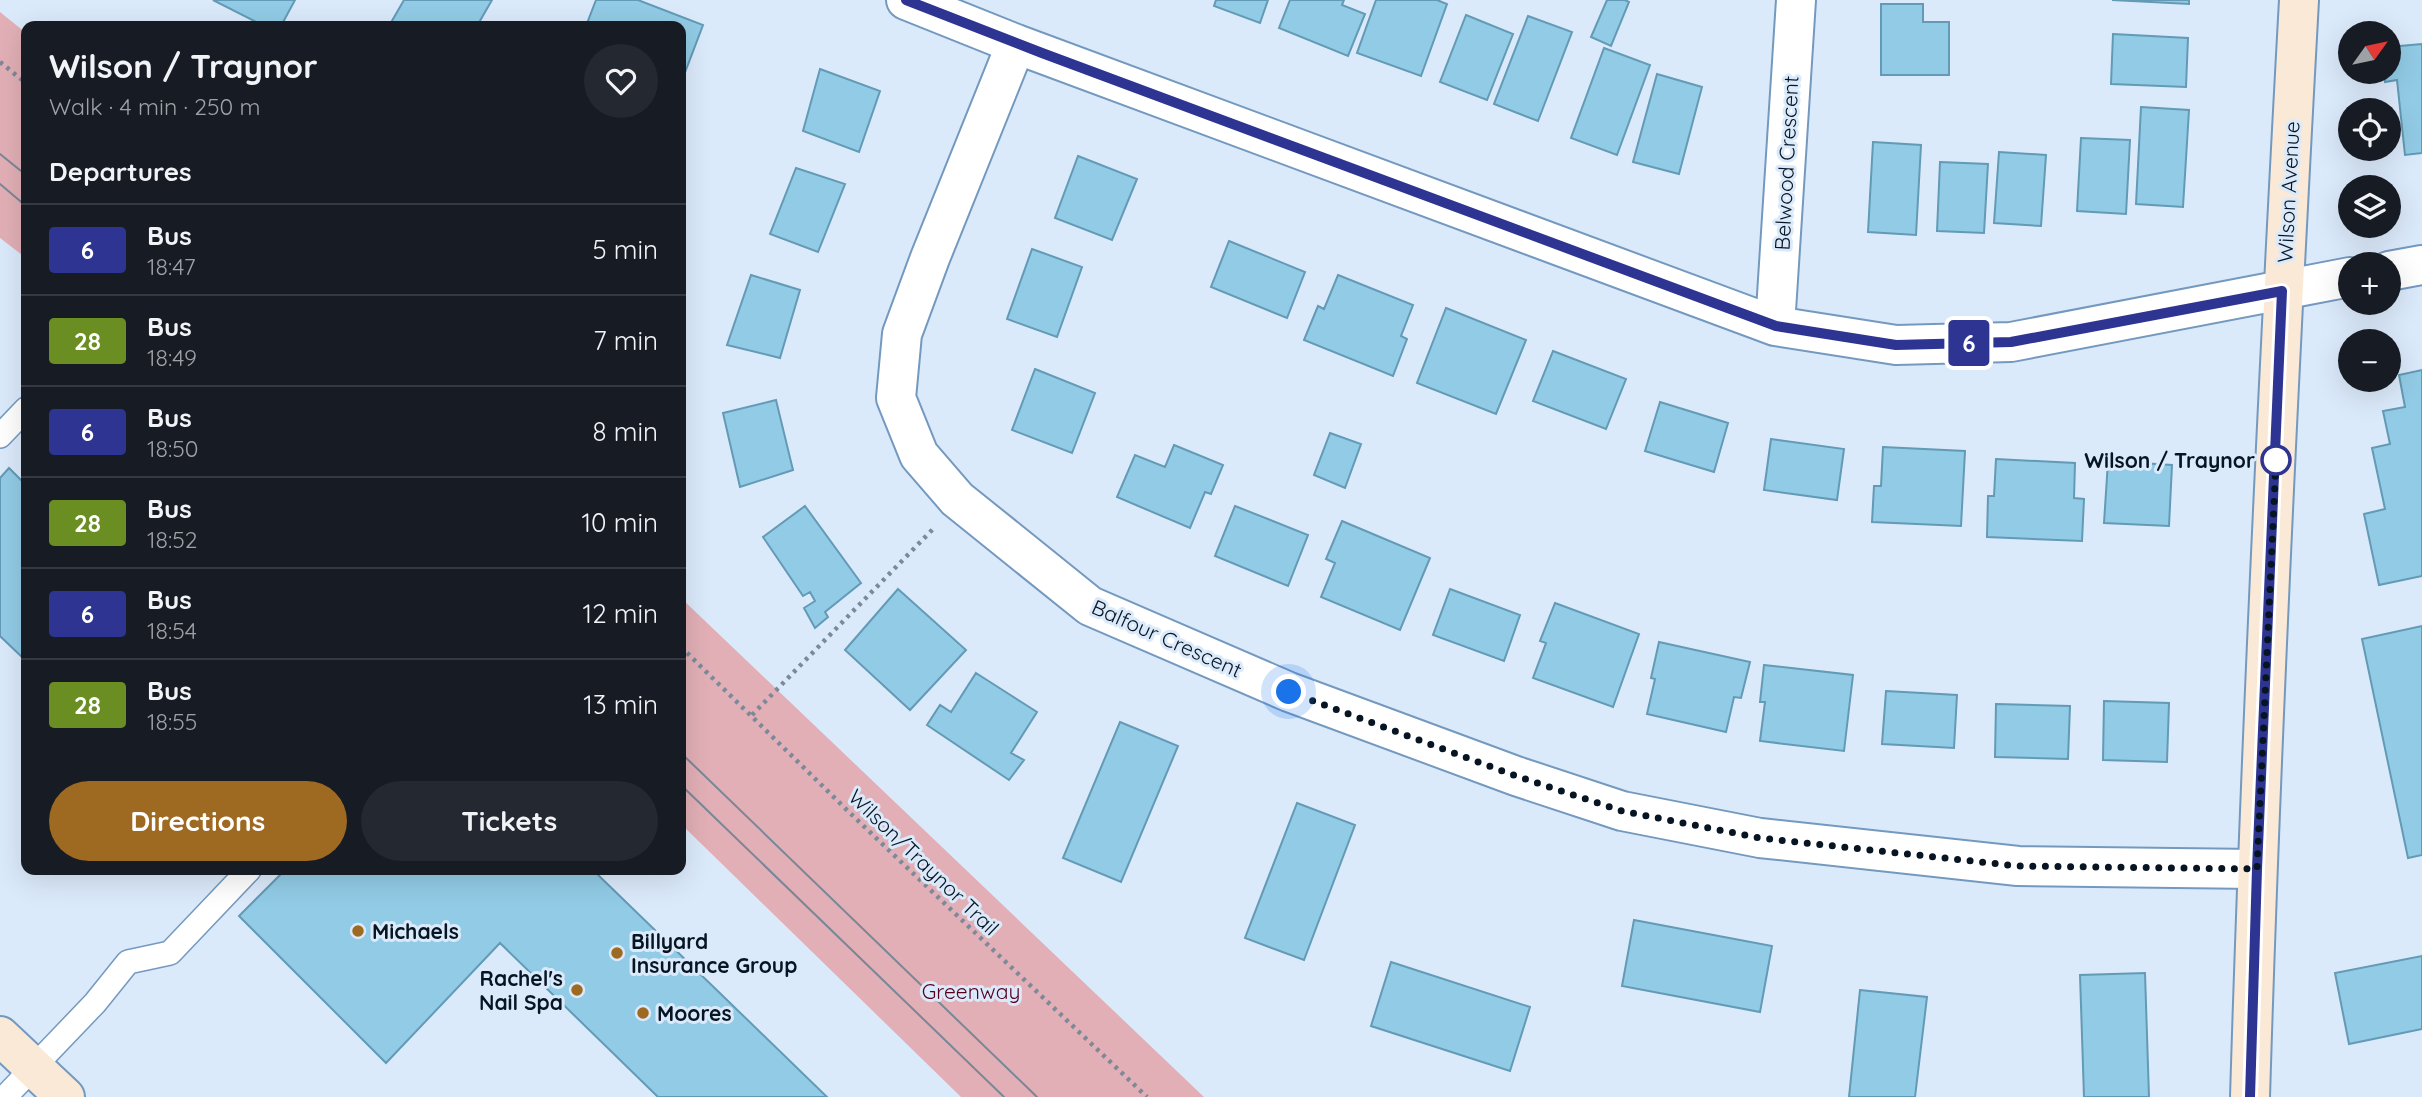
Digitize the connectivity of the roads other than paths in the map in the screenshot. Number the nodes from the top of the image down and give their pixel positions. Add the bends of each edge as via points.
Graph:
1 (906, 0) edge
2 (1796, 0) edge
3 (2299, 0) edge
4 (1016, 44) junction
5 (2422, 265) edge
6 (2401, 269) edge
7 (2338, 279) edge
8 (2282, 291) junction
9 (1776, 326) junction
10 (21, 414) edge
11 (0, 436) edge
12 (2257, 869) junction
13 (244, 875) edge
14 (0, 1036) edge
15 (33, 1068) junction
16 (5, 1097) edge
17 (65, 1097) edge
18 (2250, 1097) edge

1 - 4 street
2 - 9 street, Belwood Crescent
3 - 8 street, Wilson Avenue
4 - 9 street
4 - 12 street, Balfour Crescent via 902,334 896,398 919,455 957,499 1090,606 1289,692 1622,811 1760,838 2018,866
5 - 6 street
7 - 8 street
8 - 9 street via 2011,342 1896,345
8 - 12 street, Wilson Avenue
10 - 11 lane
12 - 18 street, Wilson Avenue
13 - 15 lane via 170,954 128,962
14 - 15 street
15 - 16 lane
15 - 17 street

